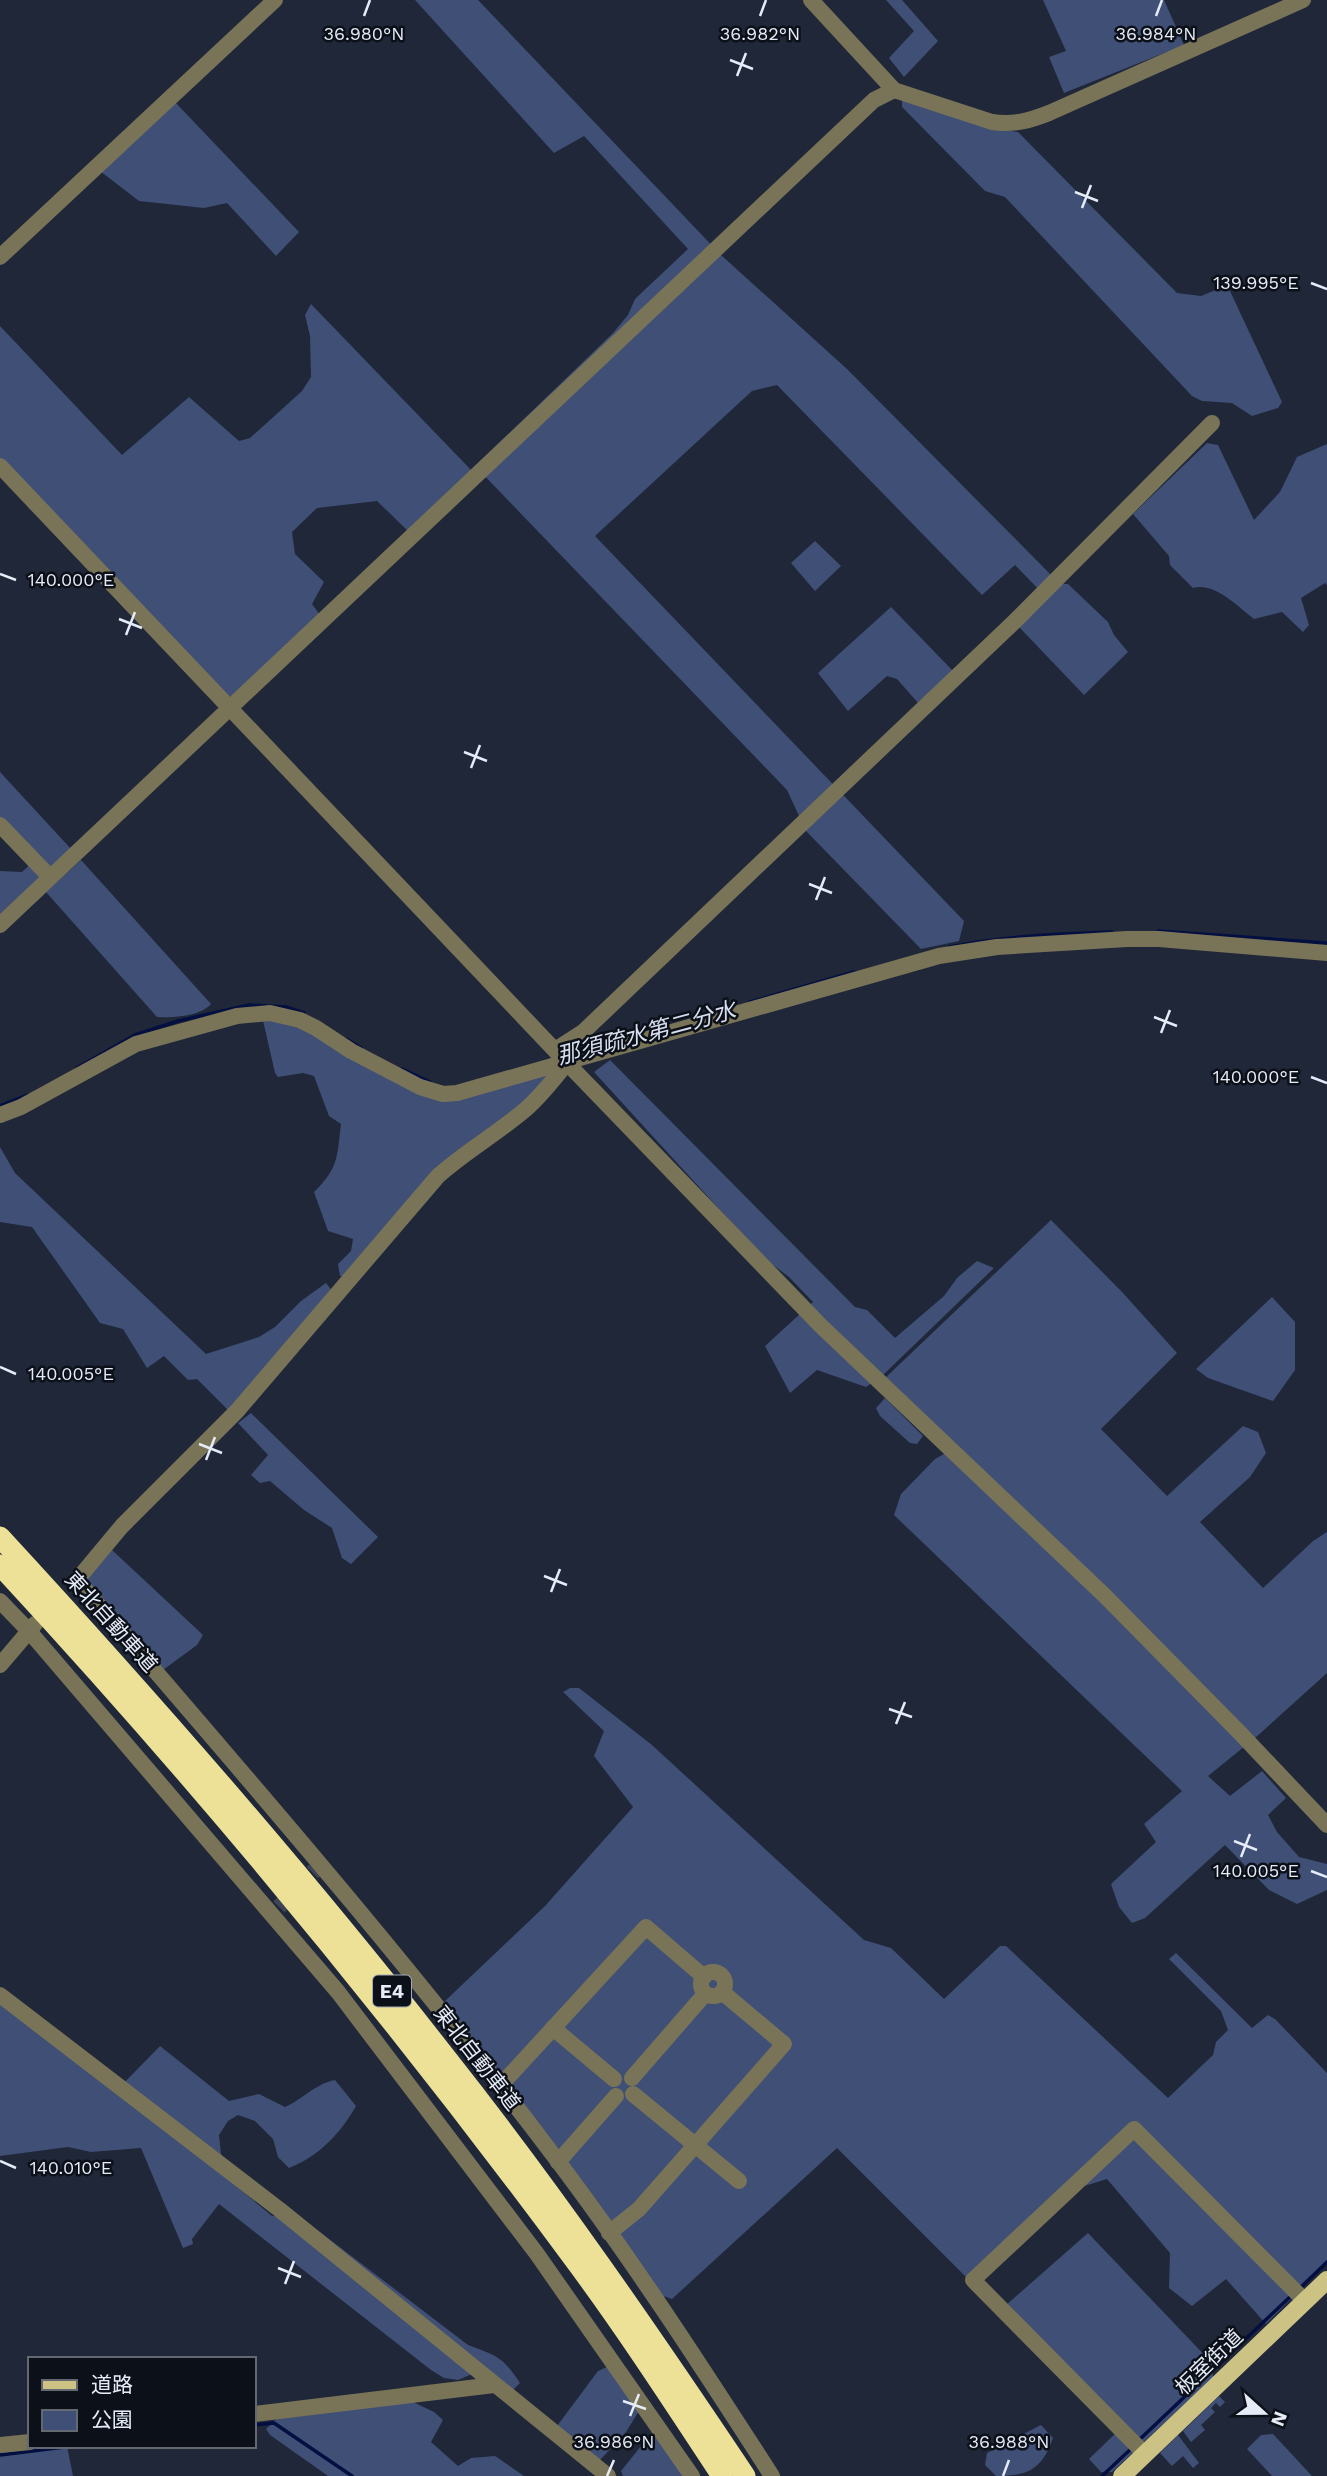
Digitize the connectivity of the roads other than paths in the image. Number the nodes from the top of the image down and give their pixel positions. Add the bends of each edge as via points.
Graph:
1 (275, 0) edge
2 (811, 0) edge
3 (1303, 0) edge
4 (894, 90) junction
5 (0, 257) edge
6 (1212, 424) dead end
7 (0, 466) edge
8 (230, 707) junction
9 (0, 825) edge
10 (50, 877) junction
11 (0, 925) edge
12 (1327, 953) edge
13 (555, 1050) junction
14 (567, 1063) junction
15 (0, 1115) edge
16 (0, 1537) edge
17 (0, 1565) edge
18 (0, 1601) edge
19 (32, 1628) junction
20 (0, 1665) edge
21 (1327, 1825) edge
22 (714, 1993) junction
23 (0, 1995) edge
24 (553, 2028) junction
25 (500, 2086) junction
26 (627, 2089) junction
27 (695, 2145) junction
28 (558, 2162) junction
29 (739, 2181) dead end
30 (609, 2233) junction
31 (1327, 2280) edge
32 (1305, 2301) junction
33 (494, 2385) junction
34 (256, 2414) edge
35 (28, 2442) edge
36 (0, 2445) edge
37 (1145, 2454) junction
38 (608, 2476) edge
39 (692, 2476) edge
40 (722, 2476) edge
41 (745, 2476) edge
42 (772, 2476) edge
43 (1122, 2476) edge

1 - 5 street
2 - 4 street
3 - 4 street via 1030,120 1008,125
4 - 8 street via 874,100
6 - 13 street via 1014,622 583,1032
7 - 8 street
8 - 10 street
8 - 13 street
9 - 10 street
10 - 11 street
12 - 14 street via 1159,939 997,947 939,956
13 - 14 street
14 - 15 street via 443,1094 399,1078 300,1020 256,1014 136,1044
14 - 21 street via 829,1334 1104,1595
14 - 25 street via 526,1109 439,1176 237,1411 122,1525 77,1580 428,1994
16 - 41 highway, 東北自動車道 / E4 via 153,1705 447,2059 589,2249
17 - 40 highway, 東北自動車道 / E4 via 140,1718 384,2011 576,2261
18 - 19 street
19 - 20 street
19 - 39 street via 275,1910 537,2254
22 - 24 street via 701,1984 704,1977 646,1927
22 - 26 street
22 - 27 street via 784,2044
23 - 33 street via 281,2210
24 - 25 street
24 - 26 street via 614,2079 612,2089
25 - 28 street
26 - 27 street
26 - 28 street
27 - 29 street
27 - 30 street via 639,2208
28 - 30 street
30 - 42 street
31 - 32 main road, 板室街道
32 - 37 main road, 板室街道
32 - 37 street via 1134,2129 973,2280
33 - 34 street
33 - 38 street
35 - 36 street
37 - 43 main road, 板室街道

